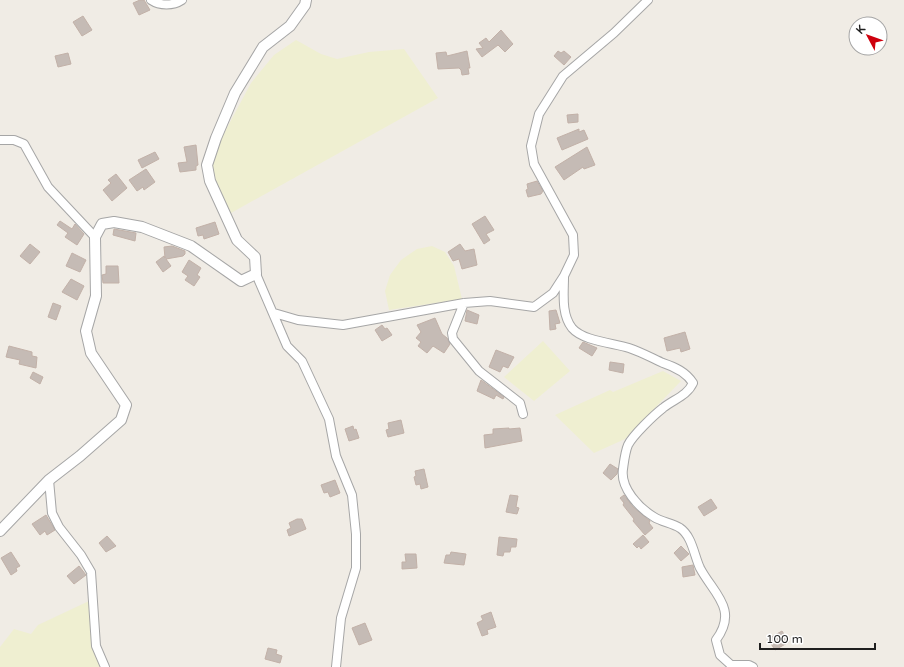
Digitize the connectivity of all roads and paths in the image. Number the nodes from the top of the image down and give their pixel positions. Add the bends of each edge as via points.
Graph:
1 (151, 0) edge
2 (182, 0) edge
3 (306, 0) edge
4 (648, 0) edge
5 (0, 140) edge
6 (95, 237) junction
7 (256, 274) junction
8 (564, 276) junction
9 (464, 303) junction
10 (274, 313) junction
11 (523, 414) dead end
12 (49, 480) junction
13 (0, 531) edge
14 (105, 667) edge
15 (336, 667) edge
16 (753, 667) edge

1 - 2 street via 158,5
3 - 7 street via 290,26 263,47 243,80 216,138 207,165 210,181 237,240 255,257
4 - 8 street via 563,76 539,114 531,146 534,164 573,235 574,255
5 - 6 street via 14,140 24,144 48,186
6 - 7 street via 102,224 114,222 142,227 192,246 241,281
6 - 12 street via 96,296 86,331 91,353 126,405 121,420
7 - 10 street
8 - 9 street via 553,294 534,306 490,301
8 - 16 street via 563,300 572,328 595,341 628,348 670,365 688,375 693,383 689,391 663,408 628,445 622,471 626,488 638,504 655,518 680,528 688,538 701,568 717,591 725,609 724,630 716,640 720,655 731,665
9 - 10 street via 343,325 298,320
9 - 11 street via 452,333 453,339 479,371 520,403
10 - 15 street via 276,325 287,346 302,361 329,419 336,456 352,495 356,568 341,618
12 - 13 street
12 - 14 street via 52,513 91,572 96,646

